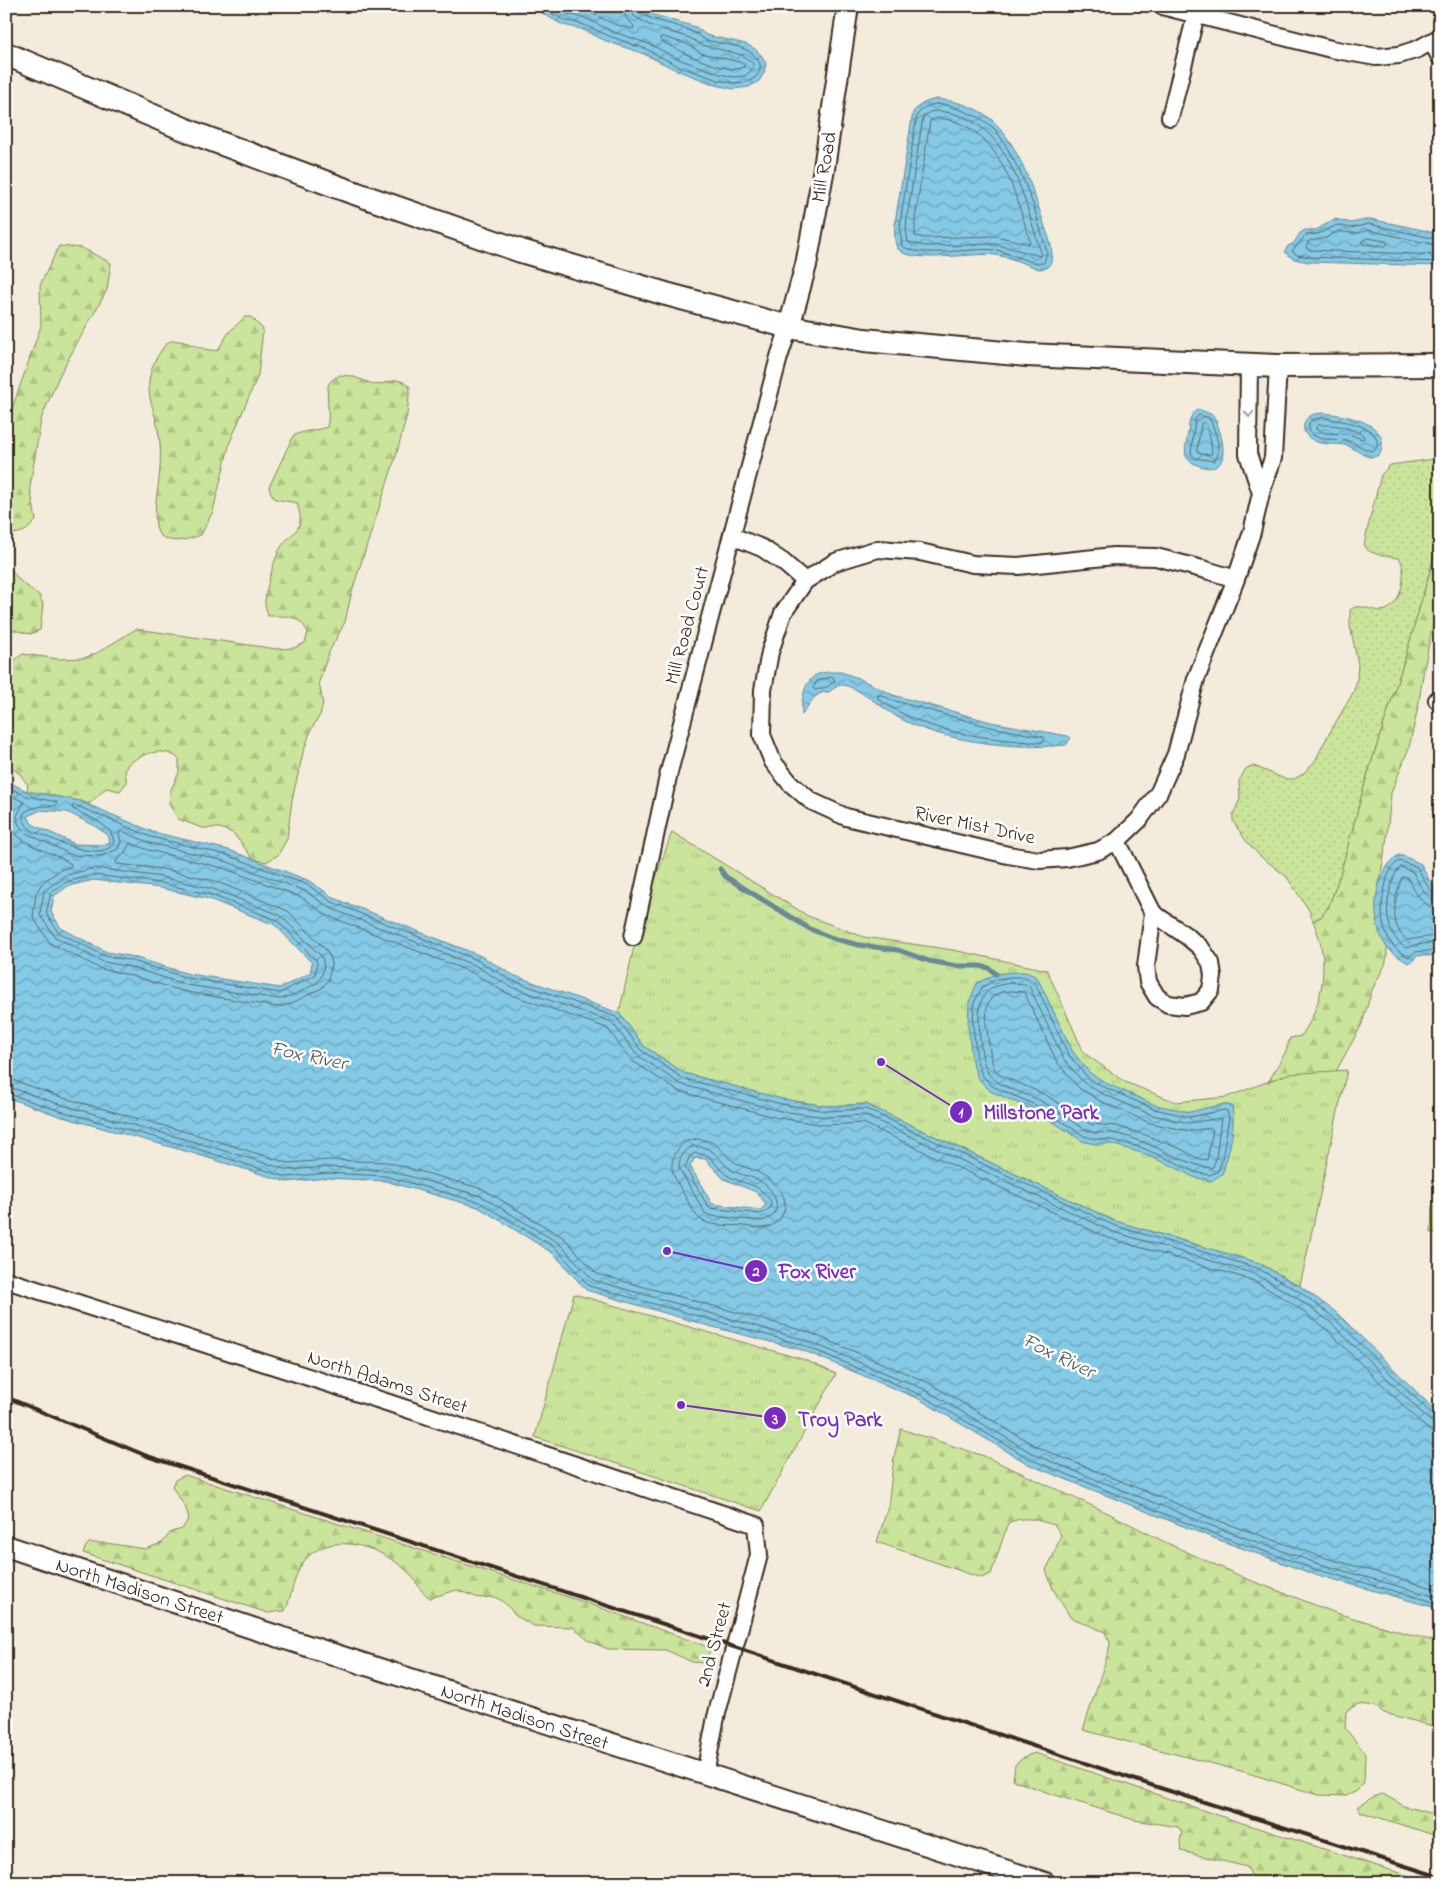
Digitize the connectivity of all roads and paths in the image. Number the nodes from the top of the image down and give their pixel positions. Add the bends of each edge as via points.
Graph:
1 (848, 6) edge
2 (1162, 6) edge
3 (1196, 15) junction
4 (1436, 40) edge
5 (6, 54) edge
6 (1440, 58) edge
7 (1170, 117) dead end
8 (789, 326) junction
9 (1249, 365) junction
10 (1440, 365) edge
11 (1278, 366) junction
12 (1261, 493) junction
13 (732, 536) junction
14 (1236, 579) junction
15 (805, 581) junction
16 (1117, 841) junction
17 (1153, 913) junction
18 (633, 937) dead end
19 (6, 1280) edge
20 (756, 1525) joint
21 (6, 1546) edge
22 (705, 1774) junction
23 (1045, 1883) edge

1 - 8 street, Mill Road via 824,168 806,265
2 - 3 street
3 - 4 street via 1376,57 1399,55
3 - 7 street
4 - 6 street
5 - 8 main road via 196,134 526,252 666,294
8 - 9 main road via 864,340 1028,355
8 - 13 street, Mill Road Court
9 - 11 main road
9 -> 12 street via 1248,454
10 - 11 main road
11 - 12 street, River Mist Drive via 1274,458
12 - 14 street, River Mist Drive
13 - 15 street via 762,548
13 - 18 street, Mill Road Court via 669,772
14 - 15 street, River Mist Drive via 1156,557 1114,556 1018,566 973,564 920,552 878,549 836,562
14 - 16 street, River Mist Drive via 1196,679 1176,754 1160,792 1139,820
15 - 16 street, River Mist Drive via 783,613 770,652 762,690 762,735 774,762 790,783 811,801 846,817 1039,860 1098,851
16 - 17 street
17 - 17 street via 1146,966 1148,982 1157,997 1168,1004 1185,1006 1201,1002 1211,990 1211,963 1201,948
19 - 20 street, North Adams Street
20 - 22 street, 2nd Street via 759,1556 716,1717
21 - 22 street, North Madison Street
22 - 23 street, North Madison Street

